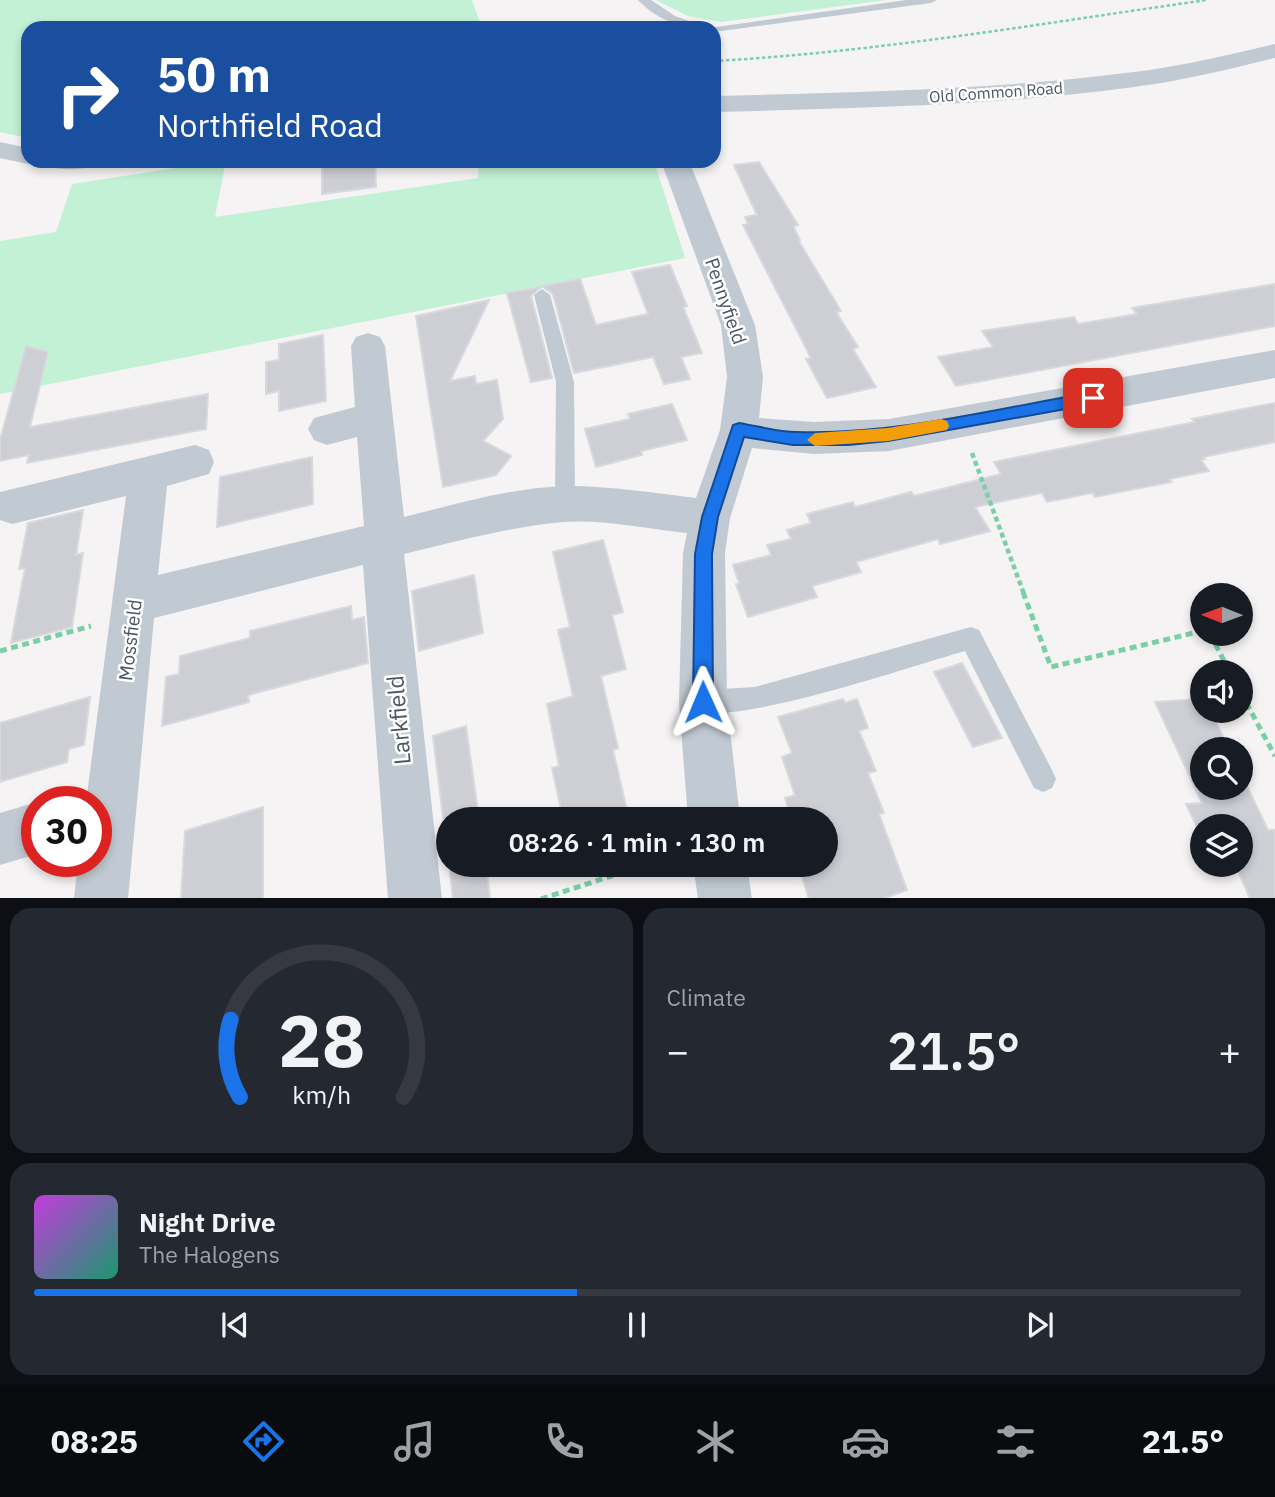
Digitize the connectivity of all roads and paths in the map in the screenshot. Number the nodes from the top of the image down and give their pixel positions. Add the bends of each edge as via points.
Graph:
1 (644, 0) edge
2 (931, 0) edge
3 (1207, 0) edge
4 (674, 21) edge
5 (721, 28) edge
6 (1275, 51) edge
7 (721, 61) edge
8 (721, 104) edge
9 (0, 150) edge
10 (21, 154) edge
11 (678, 168) edge
12 (542, 295) dead end
13 (368, 346) dead end
14 (1275, 364) edge
15 (376, 418) junction
16 (961, 422) junction
17 (327, 429) dead end
18 (739, 430) junction
19 (195, 462) dead end
20 (148, 475) junction
21 (565, 504) junction
22 (6, 508) edge
23 (710, 517) junction
24 (384, 540) junction
25 (134, 609) junction
26 (1190, 634) edge
27 (0, 650) edge
28 (703, 702) junction
29 (1253, 715) edge
30 (1275, 756) edge
31 (1043, 779) dead end
32 (107, 786) edge
33 (714, 807) edge
34 (21, 833) edge
35 (0, 839) edge
36 (102, 877) edge
37 (607, 877) edge
38 (722, 877) edge
39 (102, 898) edge
40 (415, 898) edge
41 (541, 898) edge
42 (724, 898) edge

1 - 4 lane
2 - 5 lane
3 - 7 path via 879,47
6 - 8 street, Old Common Road via 1180,72 1027,91
9 - 10 street
11 - 18 street, Pennyfield via 738,324 746,377
12 - 21 lane via 565,382
13 - 15 street, Larkfield
14 - 16 street
15 - 17 street
15 - 24 street, Larkfield
16 - 18 street via 848,439 793,439
16 - 26 path via 1051,667
18 - 23 street, Pennyfield
19 - 20 street
20 - 22 street
20 - 25 street, Mossfield
21 - 23 street
21 - 24 street via 491,514
23 - 28 street, Pennyfield via 704,554
24 - 25 street
24 - 40 street, Larkfield
25 - 27 path
25 - 32 street, Mossfield
28 - 31 lane via 755,699 971,638
28 - 33 street, Pennyfield
29 - 30 path
34 - 35 street
36 - 39 street, Mossfield
37 - 41 path
38 - 42 street

